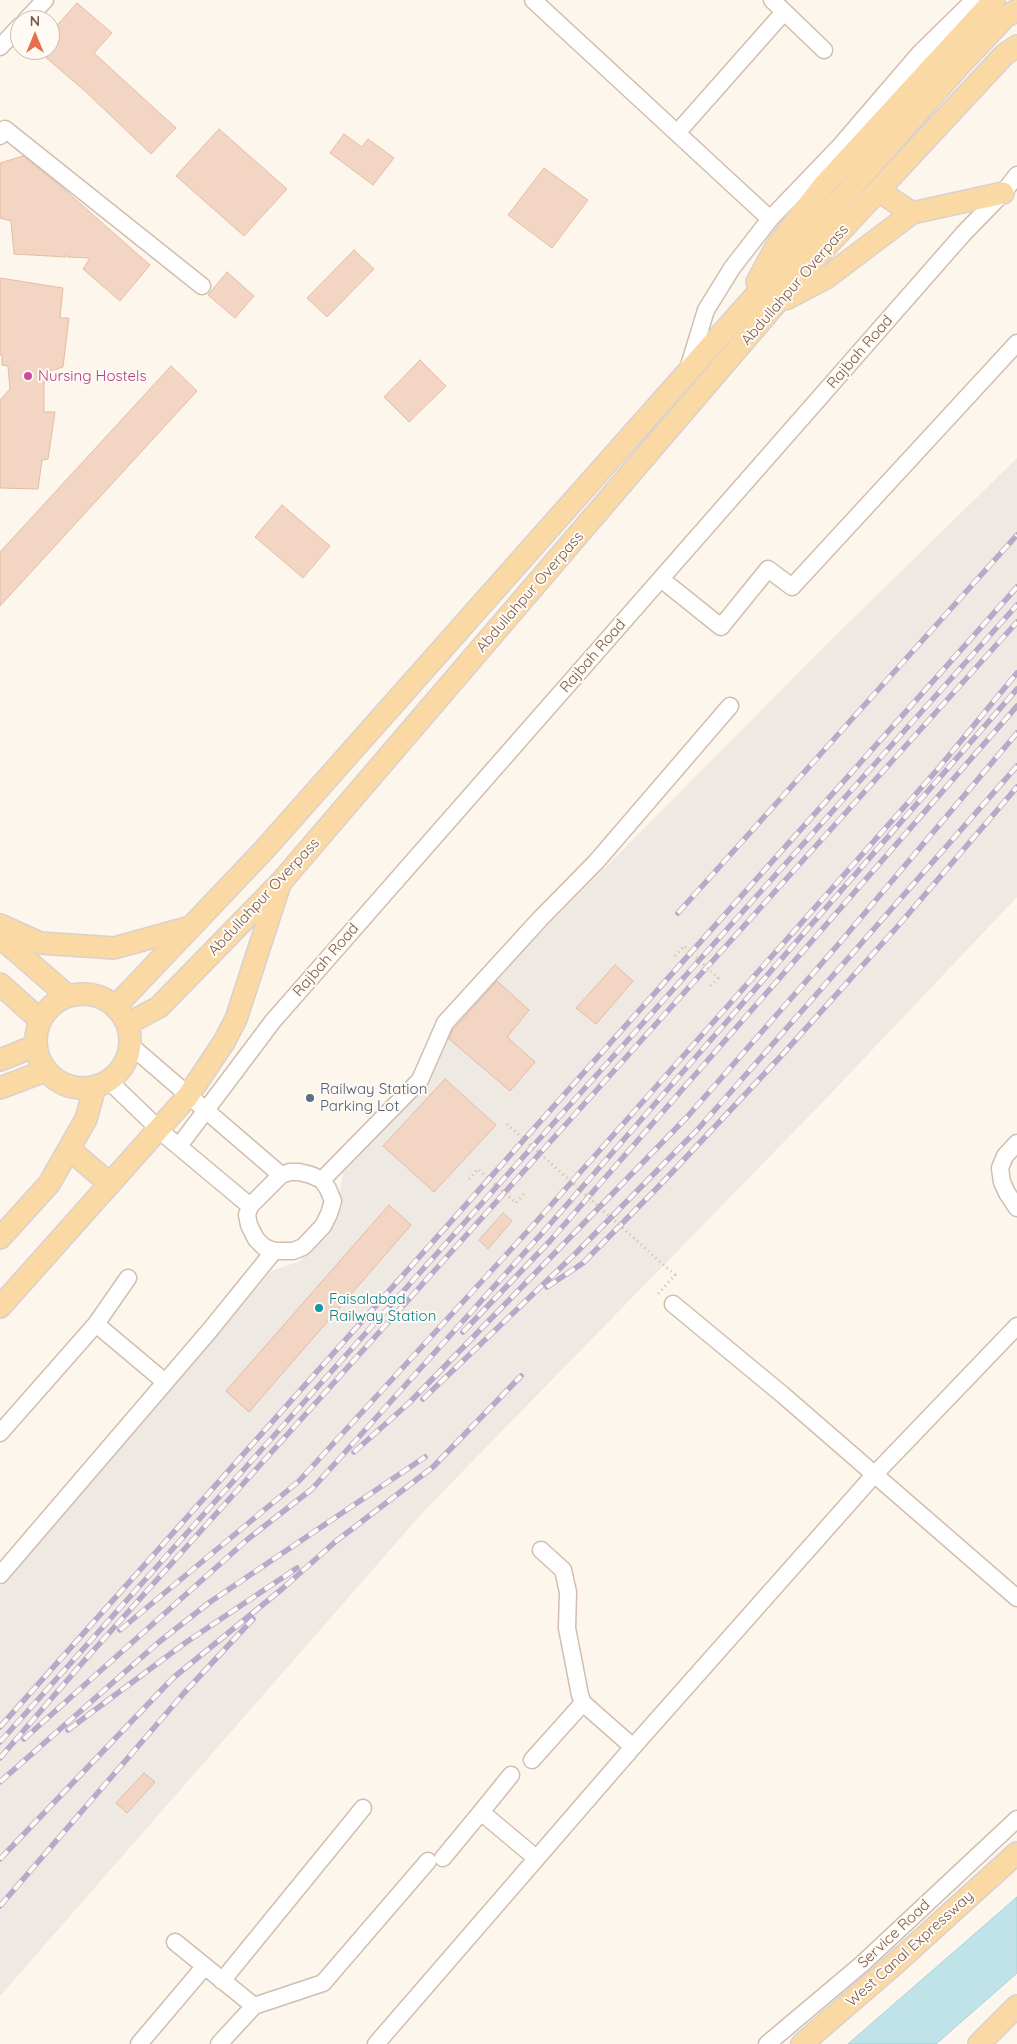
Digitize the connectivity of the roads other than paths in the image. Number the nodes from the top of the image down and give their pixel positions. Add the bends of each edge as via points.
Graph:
1 (45, 0) edge
2 (533, 0) edge
3 (772, 0) edge
4 (974, 0) edge
5 (994, 0) edge
6 (36, 10) edge
7 (1017, 10) edge
8 (784, 12) junction
9 (10, 36) edge
10 (1017, 46) edge
11 (0, 47) edge
12 (824, 50) dead end
13 (896, 122) junction
14 (2, 130) edge
15 (677, 133) junction
16 (1017, 175) edge
17 (879, 191) junction
18 (1003, 193) junction
19 (912, 213) junction
20 (770, 219) junction
21 (202, 286) dead end
22 (776, 304) junction
23 (1017, 343) edge
24 (687, 374) junction
25 (661, 579) junction
26 (730, 706) dead end
27 (281, 882) junction
28 (0, 924) edge
29 (193, 926) junction
30 (0, 937) edge
31 (0, 984) edge
32 (68, 996) junction
33 (115, 1006) junction
34 (40, 1020) junction
35 (127, 1024) junction
36 (130, 1045) junction
37 (35, 1046) junction
38 (0, 1060) edge
39 (45, 1071) junction
40 (102, 1084) junction
41 (0, 1088) edge
42 (188, 1096) junction
43 (205, 1109) junction
44 (159, 1129) junction
45 (1017, 1143) edge
46 (179, 1146) junction
47 (68, 1149) junction
48 (281, 1175) junction
49 (322, 1180) junction
50 (110, 1184) junction
51 (250, 1206) junction
52 (1017, 1208) edge
53 (0, 1238) edge
54 (274, 1251) junction
55 (128, 1278) dead end
56 (673, 1304) dead end
57 (0, 1307) edge
58 (96, 1324) junction
59 (1017, 1326) edge
60 (165, 1382) junction
61 (0, 1433) edge
62 (874, 1475) junction
63 (541, 1550) dead end
64 (0, 1575) edge
65 (1017, 1598) edge
66 (583, 1702) junction
67 (632, 1747) junction
68 (532, 1760) dead end
69 (510, 1776) dead end
70 (363, 1808) dead end
71 (482, 1812) junction
72 (1017, 1819) edge
73 (1017, 1853) edge
74 (536, 1858) junction
75 (1017, 1871) edge
76 (175, 1942) dead end
77 (205, 1966) junction
78 (889, 1970) junction
79 (222, 1981) junction
80 (254, 2006) junction
81 (1017, 2006) edge
82 (1017, 2014) edge
83 (381, 2042) edge
84 (139, 2044) edge
85 (219, 2044) edge
86 (767, 2044) edge
87 (802, 2044) edge
88 (980, 2044) edge

1 - 6 street
2 - 15 street
3 - 8 street
4 - 20 street via 920,53 841,145
5 - 13 main road
7 - 13 main road via 1004,17
8 - 12 street
8 - 15 street
9 - 11 street
10 - 17 main road, Abdullahpur Overpass via 1004,56
13 - 24 main road, Abdullahpur Overpass
14 - 21 street
15 - 20 street
16 - 18 street, Rajbah Road
17 - 19 main road
17 - 22 main road, Abdullahpur Overpass
18 - 19 main road
18 - 25 street, Rajbah Road via 964,233
19 - 22 main road via 826,278
20 - 24 street via 732,268 706,310
22 - 27 main road, Abdullahpur Overpass
23 - 25 street via 792,587 768,568 721,627
24 - 29 main road, Abdullahpur Overpass
25 - 43 street, Rajbah Road via 273,1021
26 - 49 street via 596,862 445,1023 420,1080
27 - 35 main road, Abdullahpur Overpass via 159,1007
27 - 42 main road via 236,1019
28 - 29 main road via 40,943 114,948
29 - 33 main road, Abdullahpur Overpass
30 - 32 main road
31 - 34 main road
32 - 33 main road via 93,995
32 - 34 main road via 57,1001
33 - 35 main road
34 - 37 main road via 35,1032
35 - 36 main road
36 - 40 main road via 123,1066
36 - 42 street
37 - 38 main road
37 - 39 main road
39 - 40 main road via 67,1086 81,1089
39 - 41 main road
40 - 44 street
40 - 47 main road
42 - 43 street
42 - 44 main road
43 - 46 street, Rajbah Road
43 - 48 street
44 - 46 street
44 - 50 main road
45 - 52 street via 1005,1156 1000,1168 1006,1193
46 - 51 street
47 - 50 main road
47 - 53 main road via 49,1184
48 - 49 street via 299,1172
48 - 51 street
49 - 54 street via 332,1201 323,1226 303,1248
50 - 57 main road
51 - 54 street via 247,1215 256,1239
54 - 60 street
55 - 58 street
56 - 62 street
58 - 60 street
58 - 61 street
59 - 62 street
60 - 64 street
62 - 65 street
62 - 67 street
63 - 66 street via 562,1570 568,1592 567,1628
66 - 67 street
66 - 68 street
67 - 74 street
69 - 71 street
70 - 79 street
71 - 74 street
71 - 80 street via 323,1983
72 - 86 street, Service Road via 862,1964
73 - 78 main road, West Canal Expressway
74 - 83 street
75 - 78 main road
76 - 77 street
77 - 79 street
77 - 84 street
78 - 87 main road, West Canal Expressway
79 - 80 street
80 - 85 street
81 - 88 main road
82 - 88 main road

